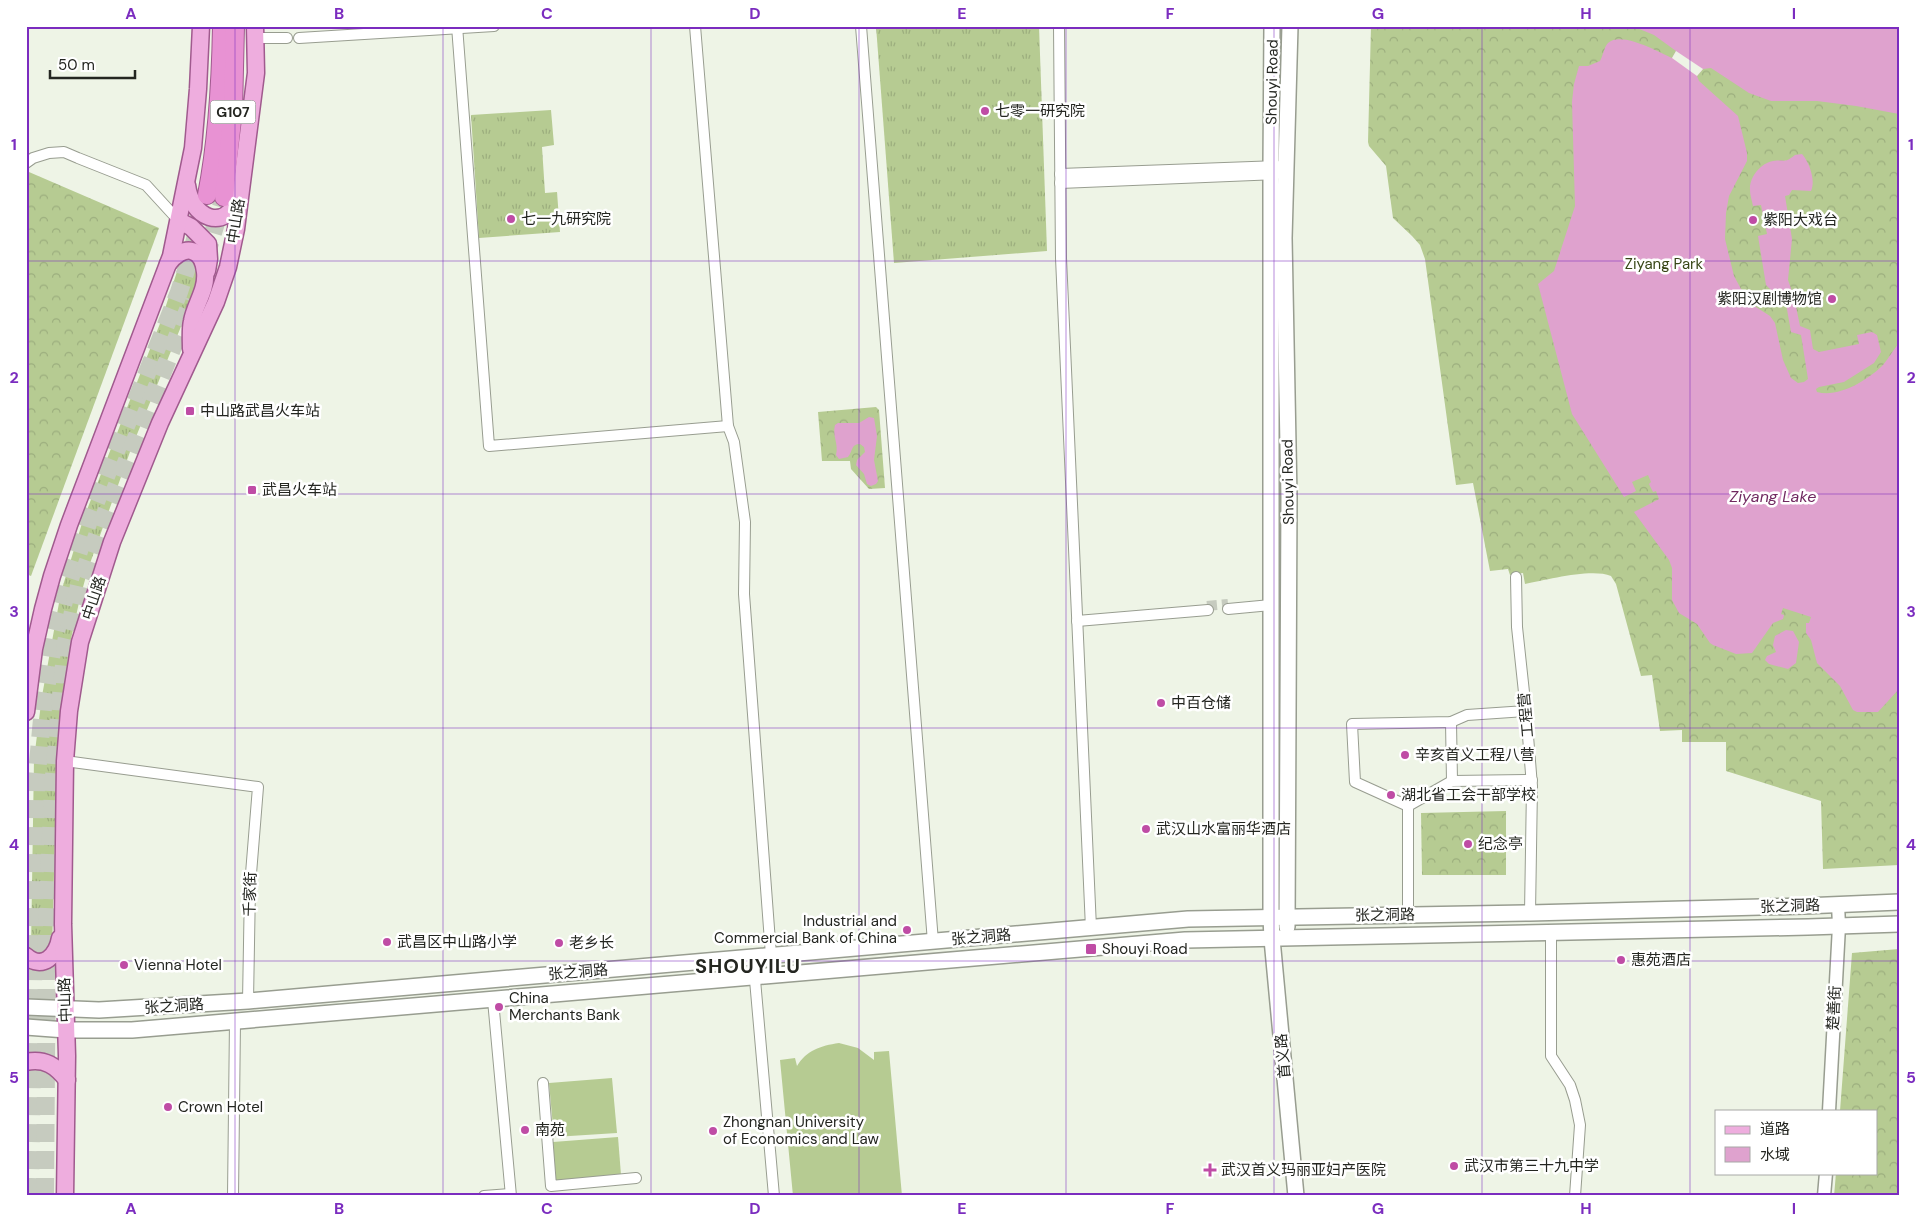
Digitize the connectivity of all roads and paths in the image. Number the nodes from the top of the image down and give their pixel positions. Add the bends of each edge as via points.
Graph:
1 (201, 26) edge
2 (222, 26) edge
3 (235, 26) edge
4 (494, 26) edge
5 (695, 26) edge
6 (861, 26) edge
7 (1059, 26) edge
8 (1272, 26) edge
9 (1290, 26) edge
10 (457, 27) edge
11 (255, 32) edge
12 (287, 38) dead end
13 (300, 38) dead end
14 (26, 163) edge
15 (1278, 170) junction
16 (1060, 178) junction
17 (187, 181) junction
18 (224, 195) junction
19 (179, 220) junction
20 (168, 264) junction
21 (204, 284) junction
22 (191, 356) junction
23 (728, 426) junction
24 (1516, 577) dead end
25 (1271, 603) junction
26 (1228, 606) tunnel mouth
27 (1207, 608) tunnel mouth
28 (1077, 619) junction
29 (30, 646) edge
30 (26, 712) edge
31 (1526, 712) junction
32 (1451, 722) junction
33 (65, 760) junction
34 (1532, 780) junction
35 (1452, 781) junction
36 (1408, 806) junction
37 (1899, 902) edge
38 (1838, 904) junction
39 (1530, 913) junction
40 (1408, 915) junction
41 (1271, 917) junction
42 (1287, 917) junction
43 (63, 924) junction
44 (1899, 924) edge
45 (1838, 926) junction
46 (1091, 928) junction
47 (1550, 933) junction
48 (1272, 939) junction
49 (1287, 939) junction
50 (932, 942) junction
51 (771, 955) junction
52 (26, 956) edge
53 (753, 957) junction
54 (754, 976) junction
55 (493, 1000) junction
56 (248, 1001) junction
57 (26, 1006) edge
58 (66, 1009) junction
59 (235, 1021) junction
60 (26, 1028) edge
61 (66, 1030) junction
62 (26, 1062) edge
63 (67, 1080) junction
64 (543, 1083) dead end
65 (1829, 1110) edge
66 (1826, 1174) edge
67 (636, 1178) dead end
68 (510, 1195) edge
69 (65, 1196) edge
70 (233, 1196) edge
71 (484, 1196) edge
72 (774, 1196) edge
73 (1296, 1196) edge
74 (1575, 1196) edge
75 (1824, 1196) edge

1 - 17 main road via 193,148
2 - 18 highway, G107 via 216,152
3 - 18 highway, G107 via 233,110
4 - 10 street
5 - 23 street
6 - 50 street
7 - 16 street
8 - 15 main road, Shouyi Road
9 - 15 main road, Shouyi Road
10 - 13 street
10 - 23 street via 489,446
11 - 12 street
11 - 18 main road, 中山路 via 256,72
14 - 19 street via 50,153 64,152 146,184
15 - 16 street
15 - 25 main road, Shouyi Road
15 - 42 main road, Shouyi Road via 1284,238 1289,496
16 - 28 street
17 - 18 main road via 192,204 209,218 229,214 236,204
17 - 19 main road
18 - 22 main road, 中山路 via 228,267
19 - 20 main road
19 - 21 main road via 208,244
20 - 21 main road via 182,251 191,250 203,263
20 - 29 main road via 69,525
21 - 22 main road via 192,320
22 - 33 main road, 中山路 via 112,542 80,642
23 - 51 street via 734,442 745,522 744,594
24 - 31 street, 工程营 via 1517,627
25 - 26 street
25 - 41 main road, Shouyi Road
27 - 28 street
28 - 46 street
29 - 30 main road
31 - 32 street via 1467,715
31 - 34 street, 工程营
32 - 35 street
32 - 36 street via 1352,724 1355,782
33 - 43 main road, 中山路
33 - 56 street, 千家街 via 258,787 250,886
34 - 35 street
34 - 39 street, 工程营
35 - 36 street
36 - 40 street
37 - 38 main road, 张之洞路
38 - 39 main road, 张之洞路
38 - 45 street, 楚善街
39 - 40 main road, 张之洞路
40 - 42 main road, 张之洞路
41 - 42 main road, 张之洞路
41 - 46 main road, 张之洞路 via 1188,919
41 - 48 main road, 首义路
42 - 49 main road, Shouyi Road
43 - 52 main road via 59,944 50,959 36,962
43 - 58 main road, 中山路
44 - 45 main road, 张之洞路
45 - 47 main road, 张之洞路
45 - 65 street, 楚善街
46 - 50 main road, 张之洞路
47 - 49 main road, 张之洞路
47 - 74 street via 1551,1056 1570,1085 1580,1125
48 - 49 main road, 张之洞路
48 - 54 main road, 张之洞路 via 1185,940
48 - 73 main road, 首义路
50 - 51 main road, 张之洞路
51 - 53 main road, 张之洞路
53 - 54 street
53 - 56 main road, 张之洞路
54 - 55 main road, 张之洞路
54 - 72 street
55 - 59 main road, 张之洞路
55 - 68 street
56 - 58 main road, 张之洞路 via 132,1009
57 - 58 main road, 张之洞路
58 - 61 main road, 中山路
59 - 61 main road, 张之洞路 via 132,1030
59 - 70 street
60 - 61 main road, 张之洞路
61 - 63 main road, 中山路
62 - 63 main road via 51,1064
63 - 69 main road, 中山路
64 - 67 street via 551,1186
66 - 75 street
68 - 71 street

